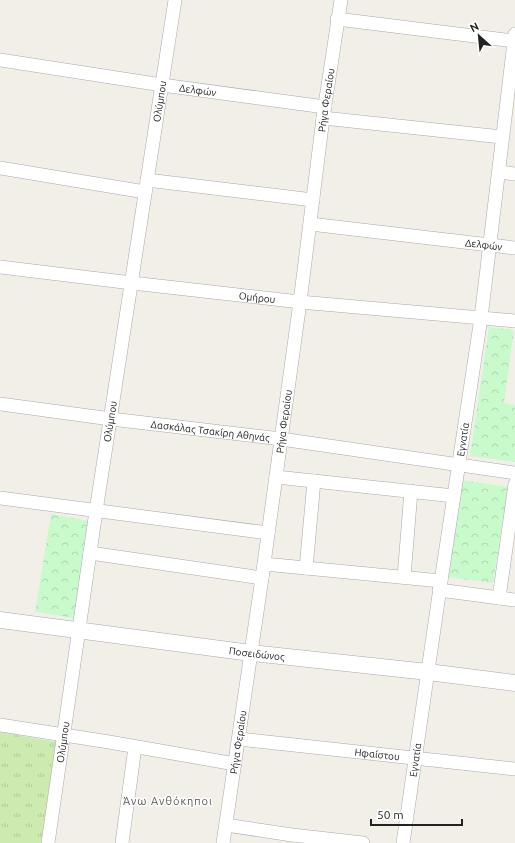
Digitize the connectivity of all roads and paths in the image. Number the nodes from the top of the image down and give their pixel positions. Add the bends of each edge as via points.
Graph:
1 (175, 0) edge
2 (341, 0) edge
3 (337, 19) junction
4 (515, 38) edge
5 (0, 60) edge
6 (512, 74) edge
7 (162, 85) junction
8 (324, 113) junction
9 (502, 137) junction
10 (0, 168) edge
11 (499, 172) junction
12 (515, 174) edge
13 (146, 186) junction
14 (313, 200) junction
15 (310, 224) junction
16 (490, 245) junction
17 (515, 248) edge
18 (0, 267) edge
19 (132, 283) junction
20 (300, 302) junction
21 (481, 318) junction
22 (515, 321) edge
23 (0, 404) edge
24 (111, 419) junction
25 (281, 439) junction
26 (459, 465) junction
27 (515, 473) edge
28 (276, 477) junction
29 (314, 481) junction
30 (515, 484) edge
31 (411, 491) junction
32 (454, 496) junction
33 (0, 498) edge
34 (96, 511) junction
35 (268, 533) junction
36 (90, 553) junction
37 (264, 564) junction
38 (306, 568) junction
39 (404, 577) junction
40 (262, 578) junction
41 (440, 586) junction
42 (499, 598) junction
43 (515, 600) edge
44 (0, 620) edge
45 (79, 630) junction
46 (251, 653) junction
47 (428, 672) junction
48 (515, 683) edge
49 (0, 725) edge
50 (63, 734) junction
51 (239, 739) junction
52 (135, 747) junction
53 (416, 758) junction
54 (235, 764) junction
55 (515, 769) edge
56 (226, 825) junction
57 (48, 843) edge
58 (122, 843) edge
59 (223, 843) edge
60 (364, 843) edge
61 (403, 843) edge

1 - 7 street, Ολύμπου
2 - 3 street, Ρήγα Φεραίου
3 - 4 street
3 - 8 street, Ρήγα Φεραίου
4 - 6 street, Εγνατία
5 - 7 street, Δελφών
6 - 9 street, Εγνατία
7 - 8 street, Δελφών
7 - 13 street, Ολύμπου
8 - 9 street, Δελφών
8 - 14 street, Ρήγα Φεραίου
9 - 11 street, Εγνατία
10 - 13 street
11 - 12 street
11 - 16 street, Εγνατία
13 - 14 street
13 - 19 street, Ολύμπου
14 - 15 street, Ρήγα Φεραίου
15 - 16 street, Δελφών
15 - 20 street, Ρήγα Φεραίου
16 - 17 street, Δελφών
16 - 21 street, Εγνατία
18 - 19 street, Ομήρου
19 - 20 street, Ομήρου
19 - 24 street, Ολύμπου
20 - 21 street, Ομήρου
20 - 25 street, Ρήγα Φεραίου
21 - 22 street, Ομήρου
21 - 26 street, Εγνατία
23 - 24 street, Δασκάλας Τσακίρη Αθηνάς
24 - 25 street, Δασκάλας Τσακίρη Αθηνάς
24 - 34 street, Ολύμπου
25 - 26 street, Δασκάλας Τσακίρη Αθηνάς
25 - 28 street, Ρήγα Φεραίου
26 - 27 street, Δασκάλας Τσακίρη Αθηνάς
26 - 32 street, Εγνατία
28 - 29 street
28 - 35 street, Ρήγα Φεραίου
29 - 31 street
29 - 38 street
30 - 42 street
31 - 32 street
31 - 39 street
32 - 41 street, Εγνατία
33 - 34 street
34 - 35 street
34 - 36 street, Ολύμπου
35 - 37 street, Ρήγα Φεραίου
36 - 40 street
36 - 45 street, Ολύμπου
37 - 38 street
37 - 40 street, Ρήγα Φεραίου
38 - 39 street
39 - 41 street
40 - 46 street, Ρήγα Φεραίου
41 - 42 street
41 - 47 street, Εγνατία
42 - 43 street
44 - 45 street, Ποσειδώνος
45 - 46 street, Ποσειδώνος
45 - 50 street, Ολύμπου
46 - 47 street, Ποσειδώνος
46 - 51 street, Ρήγα Φεραίου
47 - 48 street, Ποσειδώνος
47 - 53 street, Εγνατία
49 - 50 street
50 - 52 street
50 - 57 street, Ολύμπου
51 - 53 street, Ηφαίστου
51 - 54 street, Ρήγα Φεραίου
52 - 54 street
52 - 58 street
53 - 55 street, Ηφαίστου
53 - 61 street, Εγνατία
54 - 56 street, Ρήγα Φεραίου
56 - 59 street, Ρήγα Φεραίου
56 - 60 street

